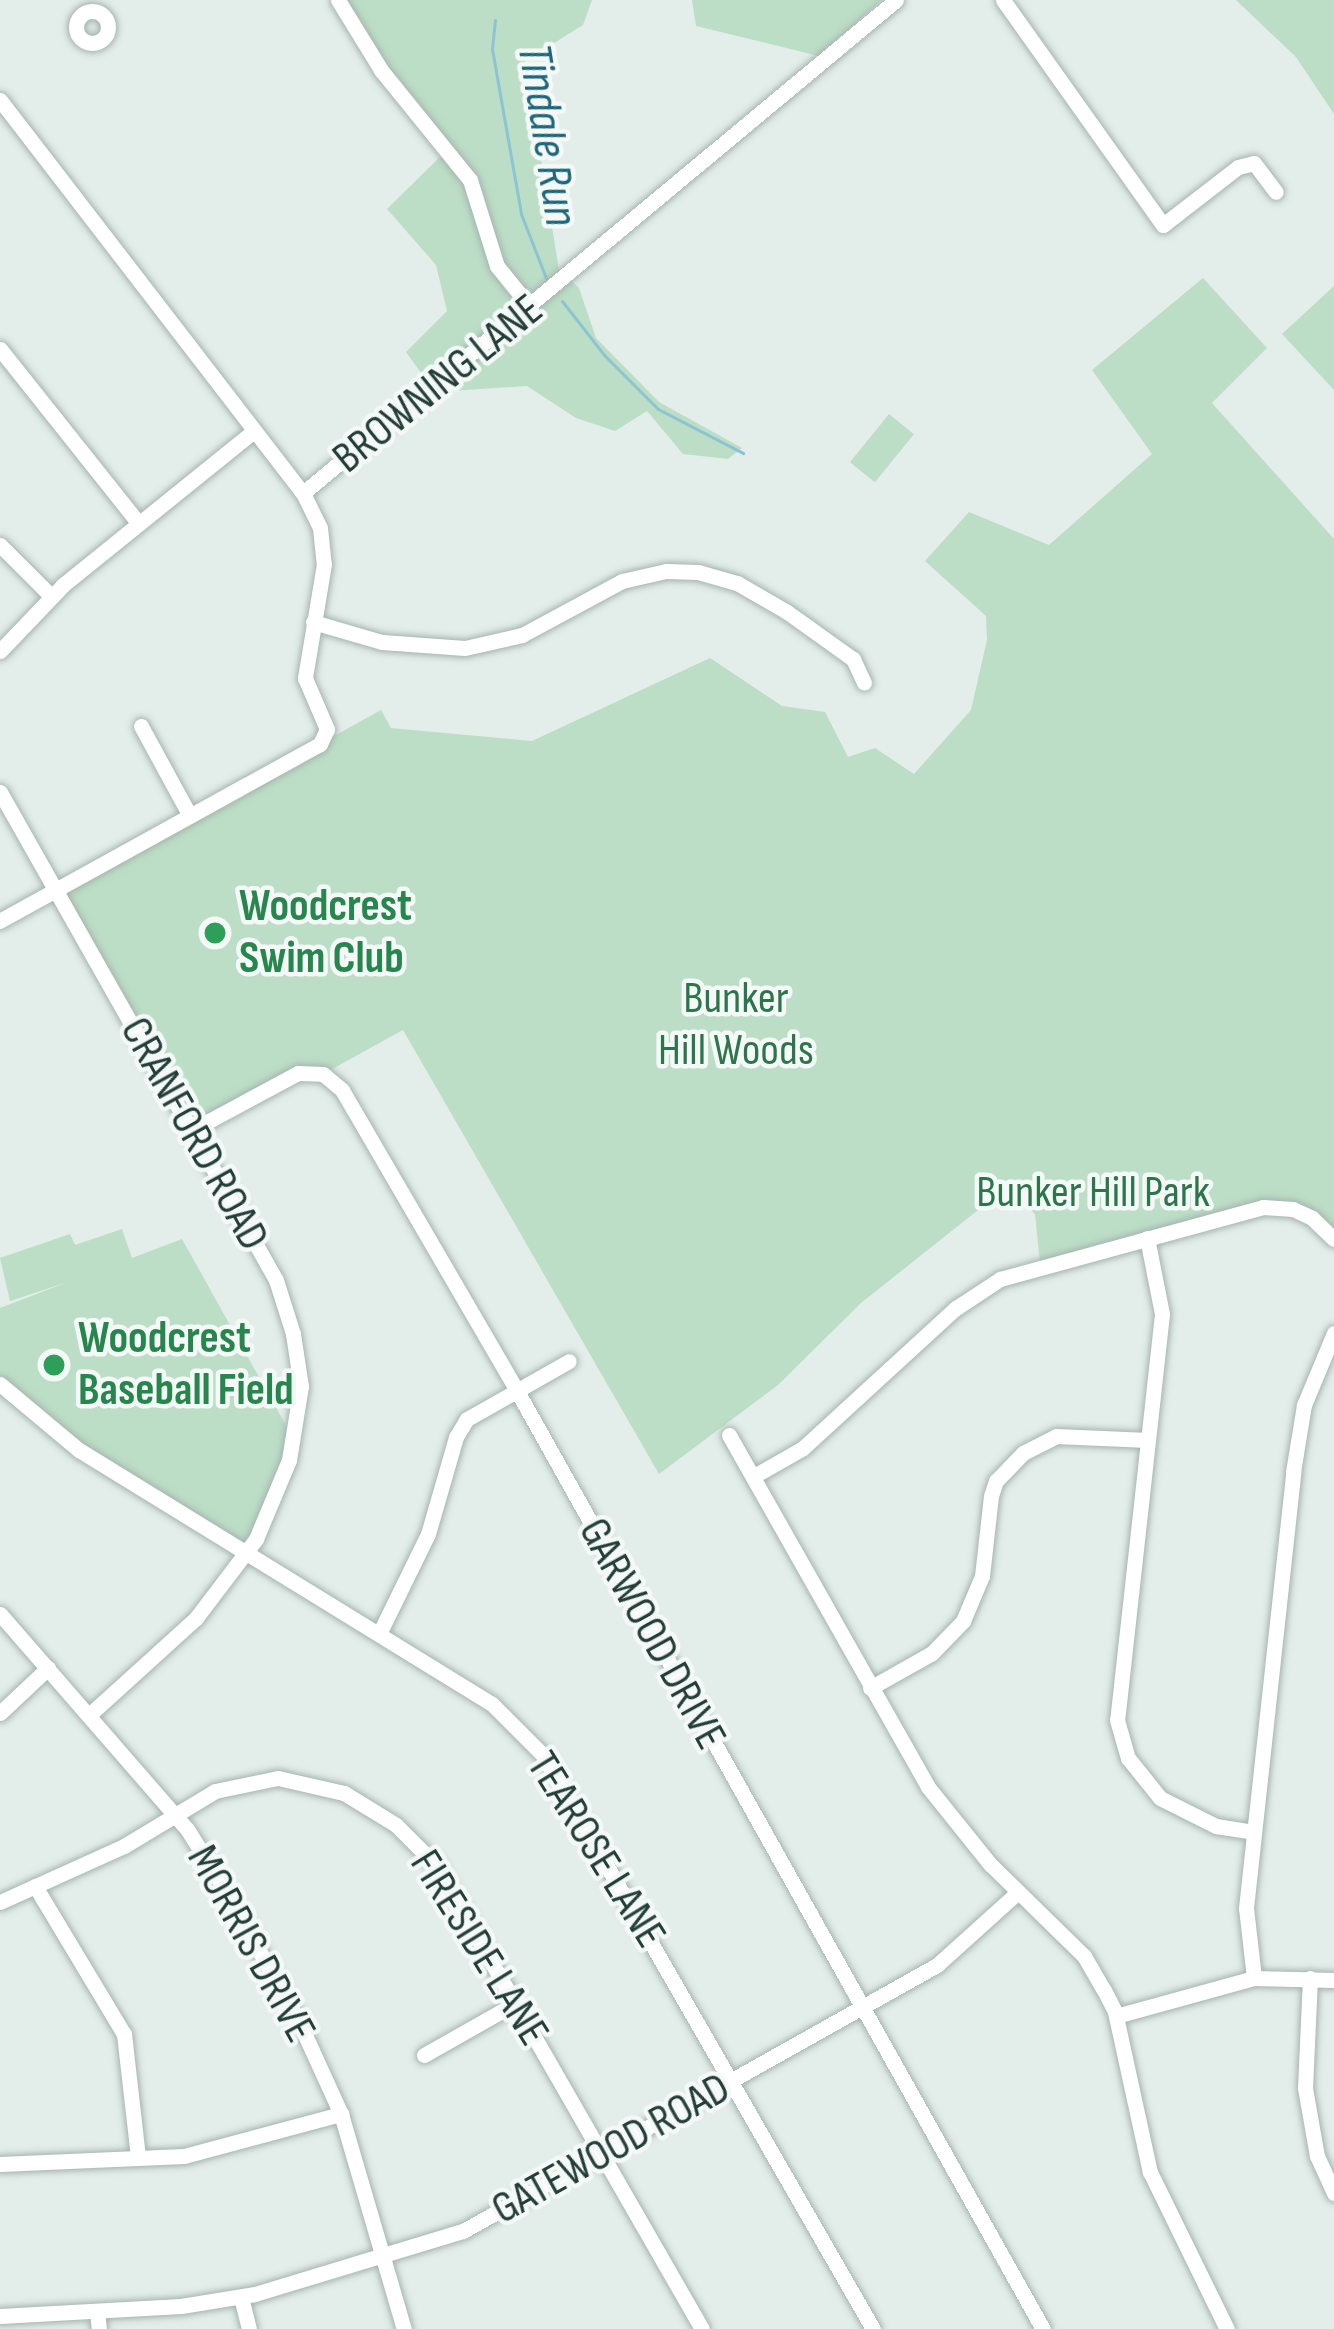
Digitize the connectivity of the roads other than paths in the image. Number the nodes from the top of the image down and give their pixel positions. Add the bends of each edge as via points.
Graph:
1 (338, 0) edge
2 (896, 0) edge
3 (1003, 0) edge
4 (0, 100) edge
5 (1276, 192) dead end
6 (531, 308) junction
7 (0, 349) edge
8 (254, 431) junction
9 (303, 493) junction
10 (139, 524) junction
11 (0, 545) edge
12 (51, 596) junction
13 (313, 622) junction
14 (0, 651) edge
15 (863, 683) dead end
16 (140, 726) dead end
17 (0, 792) edge
18 (190, 816) junction
19 (57, 890) junction
20 (0, 921) edge
21 (192, 1130) junction
22 (1147, 1238) junction
23 (1334, 1239) edge
24 (1334, 1333) edge
25 (569, 1361) dead end
26 (0, 1384) edge
27 (517, 1391) junction
28 (729, 1435) dead end
29 (1148, 1440) junction
30 (754, 1477) junction
31 (246, 1554) junction
32 (0, 1614) edge
33 (380, 1634) junction
34 (48, 1668) junction
35 (870, 1688) junction
36 (0, 1713) edge
37 (90, 1714) junction
38 (173, 1813) junction
39 (1252, 1832) junction
40 (34, 1886) junction
41 (1018, 1892) junction
42 (0, 1902) edge
43 (1254, 1978) junction
44 (1310, 1978) junction
45 (1334, 1980) edge
46 (516, 2003) junction
47 (864, 2006) junction
48 (1116, 2016) junction
49 (424, 2055) dead end
50 (733, 2080) junction
51 (341, 2114) junction
52 (602, 2155) junction
53 (137, 2156) junction
54 (0, 2164) edge
55 (1334, 2193) edge
56 (382, 2258) junction
57 (241, 2296) junction
58 (97, 2311) junction
59 (0, 2316) edge
60 (99, 2329) edge
61 (249, 2329) edge
62 (404, 2329) edge
63 (702, 2329) edge
64 (873, 2329) edge
65 (1043, 2329) edge
66 (1227, 2329) edge

1 - 6 street via 381,70 470,180 497,266
2 - 6 street, BROWNING LANE
3 - 5 street via 1163,225 1238,166 1254,164
4 - 8 street, BROWNING LANE
6 - 9 street, BROWNING LANE
7 - 10 street
8 - 9 street, BROWNING LANE
8 - 10 street
9 - 13 street via 323,541
10 - 12 street
11 - 12 street
12 - 14 street
13 - 15 street via 382,642 465,648 522,635 622,580 698,572 788,612 853,658
13 - 18 street via 305,678 327,728 320,744
16 - 18 street
17 - 19 street, CRANFORD ROAD
18 - 19 street
19 - 20 street
19 - 21 street, CRANFORD ROAD
21 - 27 street, GARWOOD DRIVE via 295,1074 332,1079
21 - 31 street, CRANFORD ROAD via 276,1280 301,1386 279,1490
22 - 23 street via 1263,1207 1293,1209
22 - 29 street via 1162,1314
22 - 30 street via 989,1286 803,1448
24 - 39 street via 1304,1405
25 - 27 street
26 - 31 street, TEAROSE LANE via 79,1450
27 - 33 street via 467,1419 428,1534
27 - 47 street, GARWOOD DRIVE
28 - 30 street
29 - 35 street via 1056,1436 1023,1453 996,1481 982,1576 963,1621 932,1653
29 - 39 street via 1124,1636 1122,1741 1138,1776 1160,1798 1216,1826
30 - 35 street
31 - 33 street, TEAROSE LANE
31 - 37 street, CRANFORD ROAD via 196,1618
32 - 34 street, MORRIS DRIVE
33 - 50 street, TEAROSE LANE via 492,1704 543,1754
34 - 36 street
34 - 37 street, MORRIS DRIVE
35 - 41 street via 958,1829
37 - 38 street, MORRIS DRIVE
38 - 40 street, FIRESIDE LANE via 124,1846
38 - 46 street, FIRESIDE LANE via 215,1791 278,1778 344,1793 396,1825 435,1864
38 - 51 street, MORRIS DRIVE via 279,1986
39 - 43 street via 1246,1908
40 - 42 street, FIRESIDE LANE
40 - 53 street via 124,2034
41 - 47 street, GATEWOOD ROAD via 937,1965
41 - 48 street via 1084,1956
43 - 44 street
43 - 48 street
44 - 45 street
44 - 55 street via 1306,2088 1312,2135
46 - 49 street
46 - 52 street, FIRESIDE LANE
47 - 50 street, GATEWOOD ROAD
47 - 65 street, GARWOOD DRIVE
48 - 66 street via 1150,2172
50 - 52 street, GATEWOOD ROAD
50 - 64 street, TEAROSE LANE
51 - 53 street via 184,2156
51 - 56 street, MORRIS DRIVE
52 - 56 street, GATEWOOD ROAD via 464,2231
52 - 63 street, FIRESIDE LANE
53 - 54 street
56 - 57 street, GATEWOOD ROAD
56 - 62 street, MORRIS DRIVE
57 - 58 street, GATEWOOD ROAD
57 - 61 street
58 - 59 street, GATEWOOD ROAD
58 - 60 street

